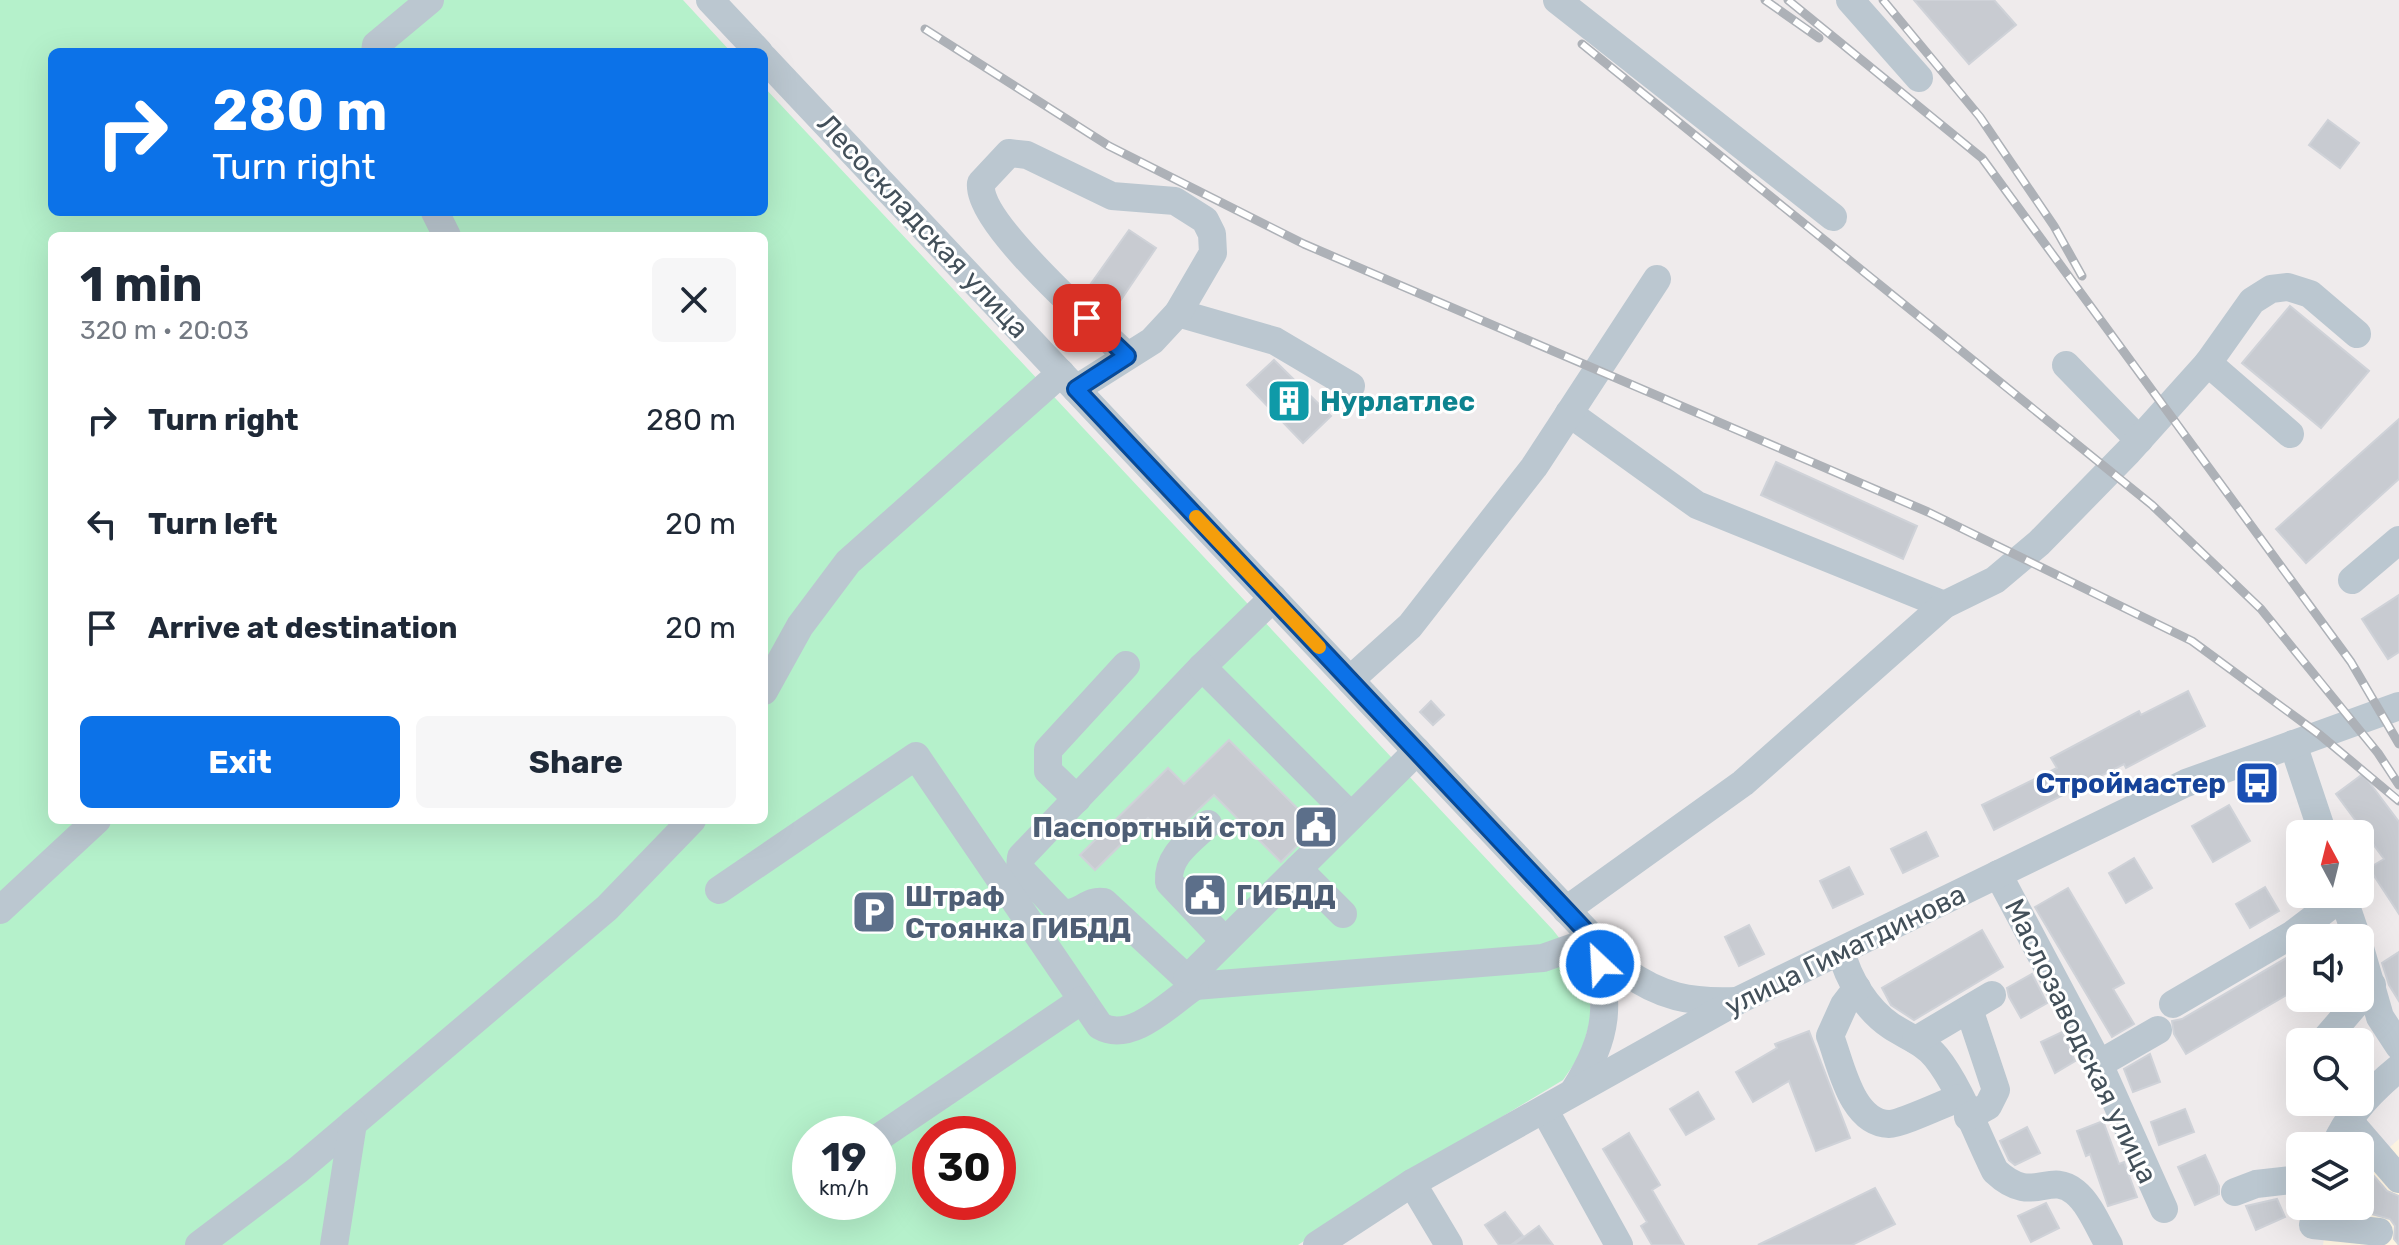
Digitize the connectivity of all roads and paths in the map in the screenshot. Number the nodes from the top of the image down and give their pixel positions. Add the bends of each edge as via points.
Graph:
1 (430, 0) edge
2 (710, 0) edge
3 (1557, 0) edge
4 (1850, 0) edge
5 (376, 48) edge
6 (755, 48) edge
7 (768, 62) edge
8 (1919, 78) dead end
9 (1833, 217) dead end
10 (1657, 279) dead end
11 (1178, 313) junction
12 (2357, 334) dead end
13 (1127, 356) junction
14 (2208, 363) junction
15 (2066, 365) dead end
16 (1068, 381) junction
17 (1351, 386) dead end
18 (1569, 413) junction
19 (2290, 434) dead end
20 (2139, 440) junction
21 (2399, 540) edge
22 (2352, 580) dead end
23 (1273, 598) junction
24 (1944, 605) junction
25 (1126, 665) dead end
26 (1202, 667) junction
27 (1350, 680) junction
28 (768, 684) edge
29 (2399, 706) edge
30 (2293, 744) junction
31 (1417, 751) junction
32 (1077, 799) junction
33 (1351, 816) junction
34 (2318, 820) edge
35 (93, 824) edge
36 (688, 824) edge
37 (1208, 824) dead end
38 (1298, 869) junction
39 (1998, 874) junction
40 (719, 890) dead end
41 (2326, 908) edge
42 (0, 910) edge
43 (1566, 910) junction
44 (1343, 914) dead end
45 (1594, 940) junction
46 (1225, 941) junction
47 (1841, 951) junction
48 (1191, 982) junction
49 (1857, 988) junction
50 (2374, 993) edge
51 (1082, 1000) junction
52 (1737, 1001) junction
53 (2173, 1004) dead end
54 (2349, 1012) edge
55 (2335, 1028) edge
56 (2158, 1030) dead end
57 (1916, 1040) junction
58 (2399, 1046) edge
59 (2099, 1064) junction
60 (2399, 1068) edge
61 (2374, 1089) edge
62 (1571, 1095) junction
63 (1964, 1108) junction
64 (1545, 1111) junction
65 (2355, 1116) edge
66 (353, 1123) junction
67 (896, 1126) edge
68 (2399, 1179) edge
69 (2286, 1181) edge
70 (1412, 1183) junction
71 (2235, 1192) dead end
72 (2164, 1209) dead end
73 (2313, 1225) edge
74 (2379, 1232) dead end
75 (1435, 1240) edge
76 (199, 1245) edge
77 (334, 1245) edge
78 (1317, 1245) edge
79 (1619, 1245) edge
80 (2109, 1245) edge

1 - 5 street
2 - 6 street
3 - 9 street
4 - 8 street
7 - 16 street, Лесоскладская улица
10 - 18 street
11 - 13 street via 1161,334
11 - 13 street via 1213,253 1205,220 1175,201 1101,192 1017,151 1001,158 981,183 983,201 1008,240
11 - 17 street via 1275,341
12 - 14 street via 2310,294 2288,287 2271,289 2252,301
13 - 16 street
14 - 19 street
14 - 20 street
15 - 20 street
16 - 23 street, Лесоскладская улица
16 - 28 street via 848,562 800,626
18 - 24 street via 1697,505
18 - 27 street via 1534,467 1410,626
20 - 24 street via 2039,543 1995,580
21 - 22 street
23 - 26 street
23 - 27 street, Лесоскладская улица
24 - 43 street via 1743,783
25 - 32 street via 1048,750 1048,771
26 - 32 street
26 - 33 street
27 - 31 street, Лесоскладская улица
29 - 30 street, улица Гиматдинова
30 - 34 street
30 - 39 street, улица Гиматдинова via 2186,783
31 - 33 street
31 - 43 street, Лесоскладская улица
32 - 48 street via 1021,857 1020,869 1062,913 1104,902
33 - 38 street
35 - 42 street
36 - 66 street via 607,908
37 - 46 street via 1172,859 1169,882
38 - 44 street
38 - 46 street
39 - 47 street, улица Гиматдинова
39 - 59 street, Маслозаводская улица
40 - 51 street via 916,756
41 - 53 street via 2293,934
43 - 45 street, Лесоскладская улица
45 - 48 street via 1543,958
45 - 52 street, Лесоскладская улица via 1650,989 1699,1002
45 - 62 street via 1606,988 1604,1028 1593,1061
46 - 48 street
47 - 49 street
47 - 52 street, улица Гиматдинова
48 - 51 street via 1123,1032 1100,1026
49 - 57 street via 1888,1024
49 - 63 street via 1830,1036 1862,1110 1890,1124
50 - 58 street via 2380,1017
51 - 67 street
52 - 62 street, улица Гиматдинова
54 - 55 street
56 - 59 street
57 - 63 street via 1946,1070
57 - 63 street via 1981,1002 1996,1090 1988,1106
59 - 72 street, Маслозаводская улица
60 - 61 street
62 - 64 street, улица Гиматдинова
63 - 80 street via 1995,1171 2008,1184 2033,1189 2052,1184 2074,1191
64 - 70 street, улица Гиматдинова
64 - 79 street
65 - 68 street
66 - 76 street
66 - 77 street
69 - 71 street
70 - 75 street
70 - 78 street, улица Гиматдинова
73 - 74 street

